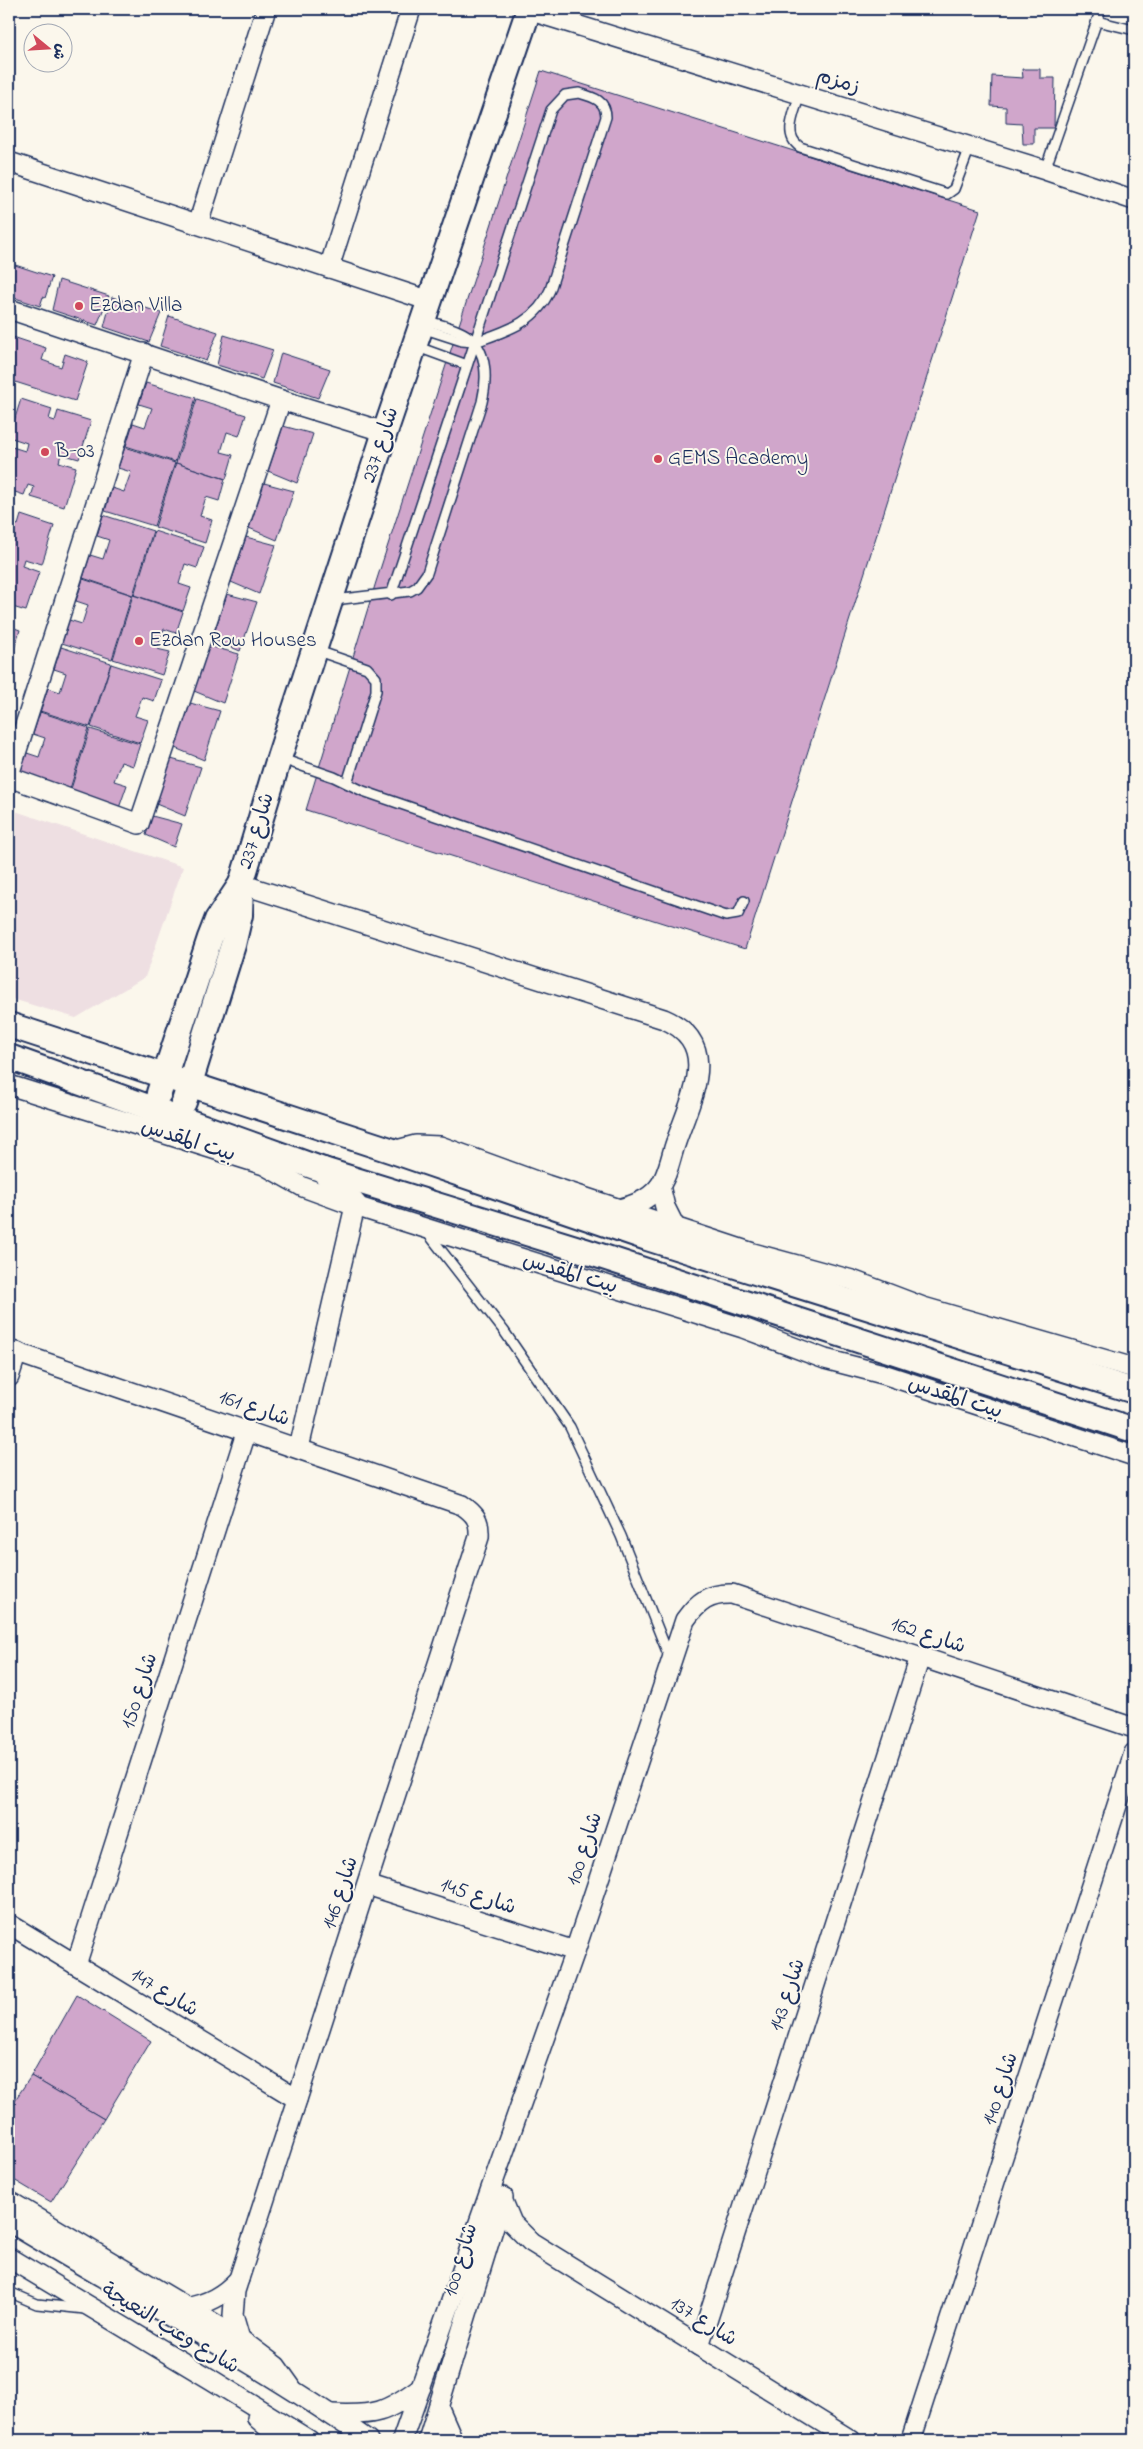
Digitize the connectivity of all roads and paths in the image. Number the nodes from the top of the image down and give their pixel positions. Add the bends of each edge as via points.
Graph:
1 (266, 9) edge
2 (411, 9) edge
3 (1101, 9) edge
4 (528, 10) edge
5 (1097, 21) junction
6 (1134, 30) edge
7 (800, 94) junction
8 (970, 146) junction
9 (9, 162) edge
10 (1045, 170) junction
11 (1134, 200) edge
12 (198, 224) junction
13 (329, 268) junction
14 (9, 309) edge
15 (422, 324) junction
16 (474, 342) junction
17 (144, 353) junction
18 (467, 364) junction
19 (281, 400) junction
20 (385, 432) junction
21 (391, 595) junction
22 (331, 600) junction
23 (315, 650) junction
24 (14, 739) edge
25 (279, 758) junction
26 (9, 776) edge
27 (348, 784) junction
28 (241, 884) junction
29 (744, 901) dead end
30 (9, 1025) edge
31 (9, 1058) edge
32 (164, 1077) junction
33 (9, 1085) edge
34 (188, 1086) junction
35 (154, 1110) junction
36 (179, 1118) junction
37 (393, 1151) junction
38 (323, 1170) junction
39 (660, 1186) junction
40 (355, 1206) junction
41 (618, 1208) junction
42 (675, 1227) junction
43 (425, 1228) junction
44 (13, 1351) edge
45 (1134, 1368) edge
46 (9, 1376) edge
47 (1134, 1391) edge
48 (1034, 1397) junction
49 (1134, 1413) edge
50 (247, 1430) junction
51 (1134, 1430) edge
52 (299, 1448) junction
53 (1134, 1456) edge
54 (478, 1521) joint
55 (707, 1597) joint
56 (920, 1657) junction
57 (671, 1662) junction
58 (1134, 1728) edge
59 (1134, 1753) edge
60 (368, 1885) junction
61 (9, 1924) edge
62 (575, 1951) junction
63 (76, 1965) junction
64 (297, 2099) junction
65 (516, 2122) junction
66 (502, 2199) junction
67 (9, 2201) edge
68 (9, 2222) edge
69 (531, 2242) junction
70 (488, 2248) junction
71 (9, 2258) edge
72 (238, 2279) junction
73 (9, 2292) edge
74 (185, 2308) junction
75 (93, 2310) junction
76 (240, 2338) junction
77 (699, 2346) junction
78 (212, 2380) junction
79 (421, 2387) junction
80 (293, 2393) junction
81 (439, 2408) junction
82 (331, 2414) junction
83 (282, 2440) edge
84 (309, 2440) edge
85 (368, 2440) edge
86 (402, 2440) edge
87 (428, 2440) edge
88 (453, 2440) edge
89 (851, 2440) edge
90 (911, 2440) edge

1 - 12 street
2 - 13 street
3 - 5 lane
4 - 7 street, زمزم
4 - 15 street, شارع 237
5 - 6 lane
5 - 10 lane
7 - 8 street, زمزم
7 - 8 lane via 789,132 792,142 947,194 954,189
8 - 10 street, زمزم
9 - 12 street
10 - 11 street, زمزم
12 - 13 street
13 - 15 street
14 - 17 street
15 - 16 lane via 467,335
15 - 18 lane
15 - 20 street, شارع 237
16 - 16 lane via 526,322 546,299 606,117 604,106 595,98 572,93 560,99 551,110
16 - 18 lane
16 - 21 lane via 484,365 485,390 427,573 410,592
17 - 19 street
17 - 24 street
18 - 21 lane
19 - 20 street
19 - 26 street via 139,824
20 - 22 street, شارع 237
21 - 22 lane
22 - 23 street, شارع 237
23 - 25 street, شارع 237
23 - 27 lane via 367,668 376,678 376,691
24 - 26 street
25 - 27 lane
25 - 28 street, شارع 237
27 - 29 lane via 726,916 738,914
28 - 32 street, شارع 237 via 210,938
28 - 34 street, شارع 237 via 240,915 233,945
28 - 39 street via 674,1024 684,1030 694,1044 698,1071
30 - 32 street
31 - 35 street, بيت المقدس
32 - 34 street
32 - 35 street, شارع 237
33 - 40 street, بيت المقدس via 264,1165 303,1187
34 - 36 street, شارع 237
34 - 37 street
35 - 36 street, بيت المقدس
36 - 38 street, بيت المقدس
37 - 41 street via 416,1145 440,1146
37 - 47 street via 657,1241
38 - 40 street
38 - 48 street, بيت المقدس via 586,1251
39 - 41 street via 643,1201
39 - 42 street via 665,1207
40 - 43 street, بيت المقدس
40 - 52 street
41 - 42 street
42 - 45 street via 852,1280 923,1307
43 - 53 street, بيت المقدس
43 - 57 lane via 504,1331 570,1427 621,1536
44 - 46 street
44 - 50 street, شارع 161
48 - 49 street via 1092,1403
48 - 51 street, بيت المقدس
50 - 52 street, شارع 161
50 - 63 street, شارع 150
52 - 54 street, شارع 161 via 462,1505 474,1513
54 - 60 street, شارع 146 via 479,1537
55 - 56 street, شارع 162 via 732,1594
55 - 57 street, شارع 100 via 694,1606 684,1620
56 - 58 street, شارع 162
56 - 77 street, شارع 143
57 - 62 street, شارع 100
59 - 90 street, شارع 140
60 - 62 street, شارع 145
60 - 64 street, شارع 146
61 - 63 street, شارع 147
62 - 65 street, شارع 100
63 - 64 street, شارع 147
64 - 72 street, شارع 146
65 - 66 street, شارع 100
65 - 79 street, شارع 100
66 - 69 street, شارع 137 via 512,2223
66 - 70 street, شارع 100
67 - 74 street, شارع وعب النعيجة
68 - 80 street, شارع وعب النعيجة via 211,2340
69 - 70 street, شارع 137 via 509,2240
69 - 77 street, شارع 137
70 - 81 street, شارع 100
71 - 75 street, شارع وعب النعيجة
72 - 74 street, شارع 146 via 212,2301
72 - 76 street, شارع 146 via 234,2315
73 - 75 lane via 37,2304
74 - 76 street, شارع وعب النعيجة
75 - 78 street, شارع وعب النعيجة
76 - 80 street, شارع وعب النعيجة via 276,2366
77 - 89 street, شارع 137
78 - 83 street
78 - 84 street, شارع وعب النعيجة
79 - 82 street via 395,2406 364,2416
79 - 86 street, شارع 100
80 - 82 street, شارع وعب النعيجة
81 - 87 street, شارع 100
81 - 88 street
82 - 85 street, شارع وعب النعيجة

